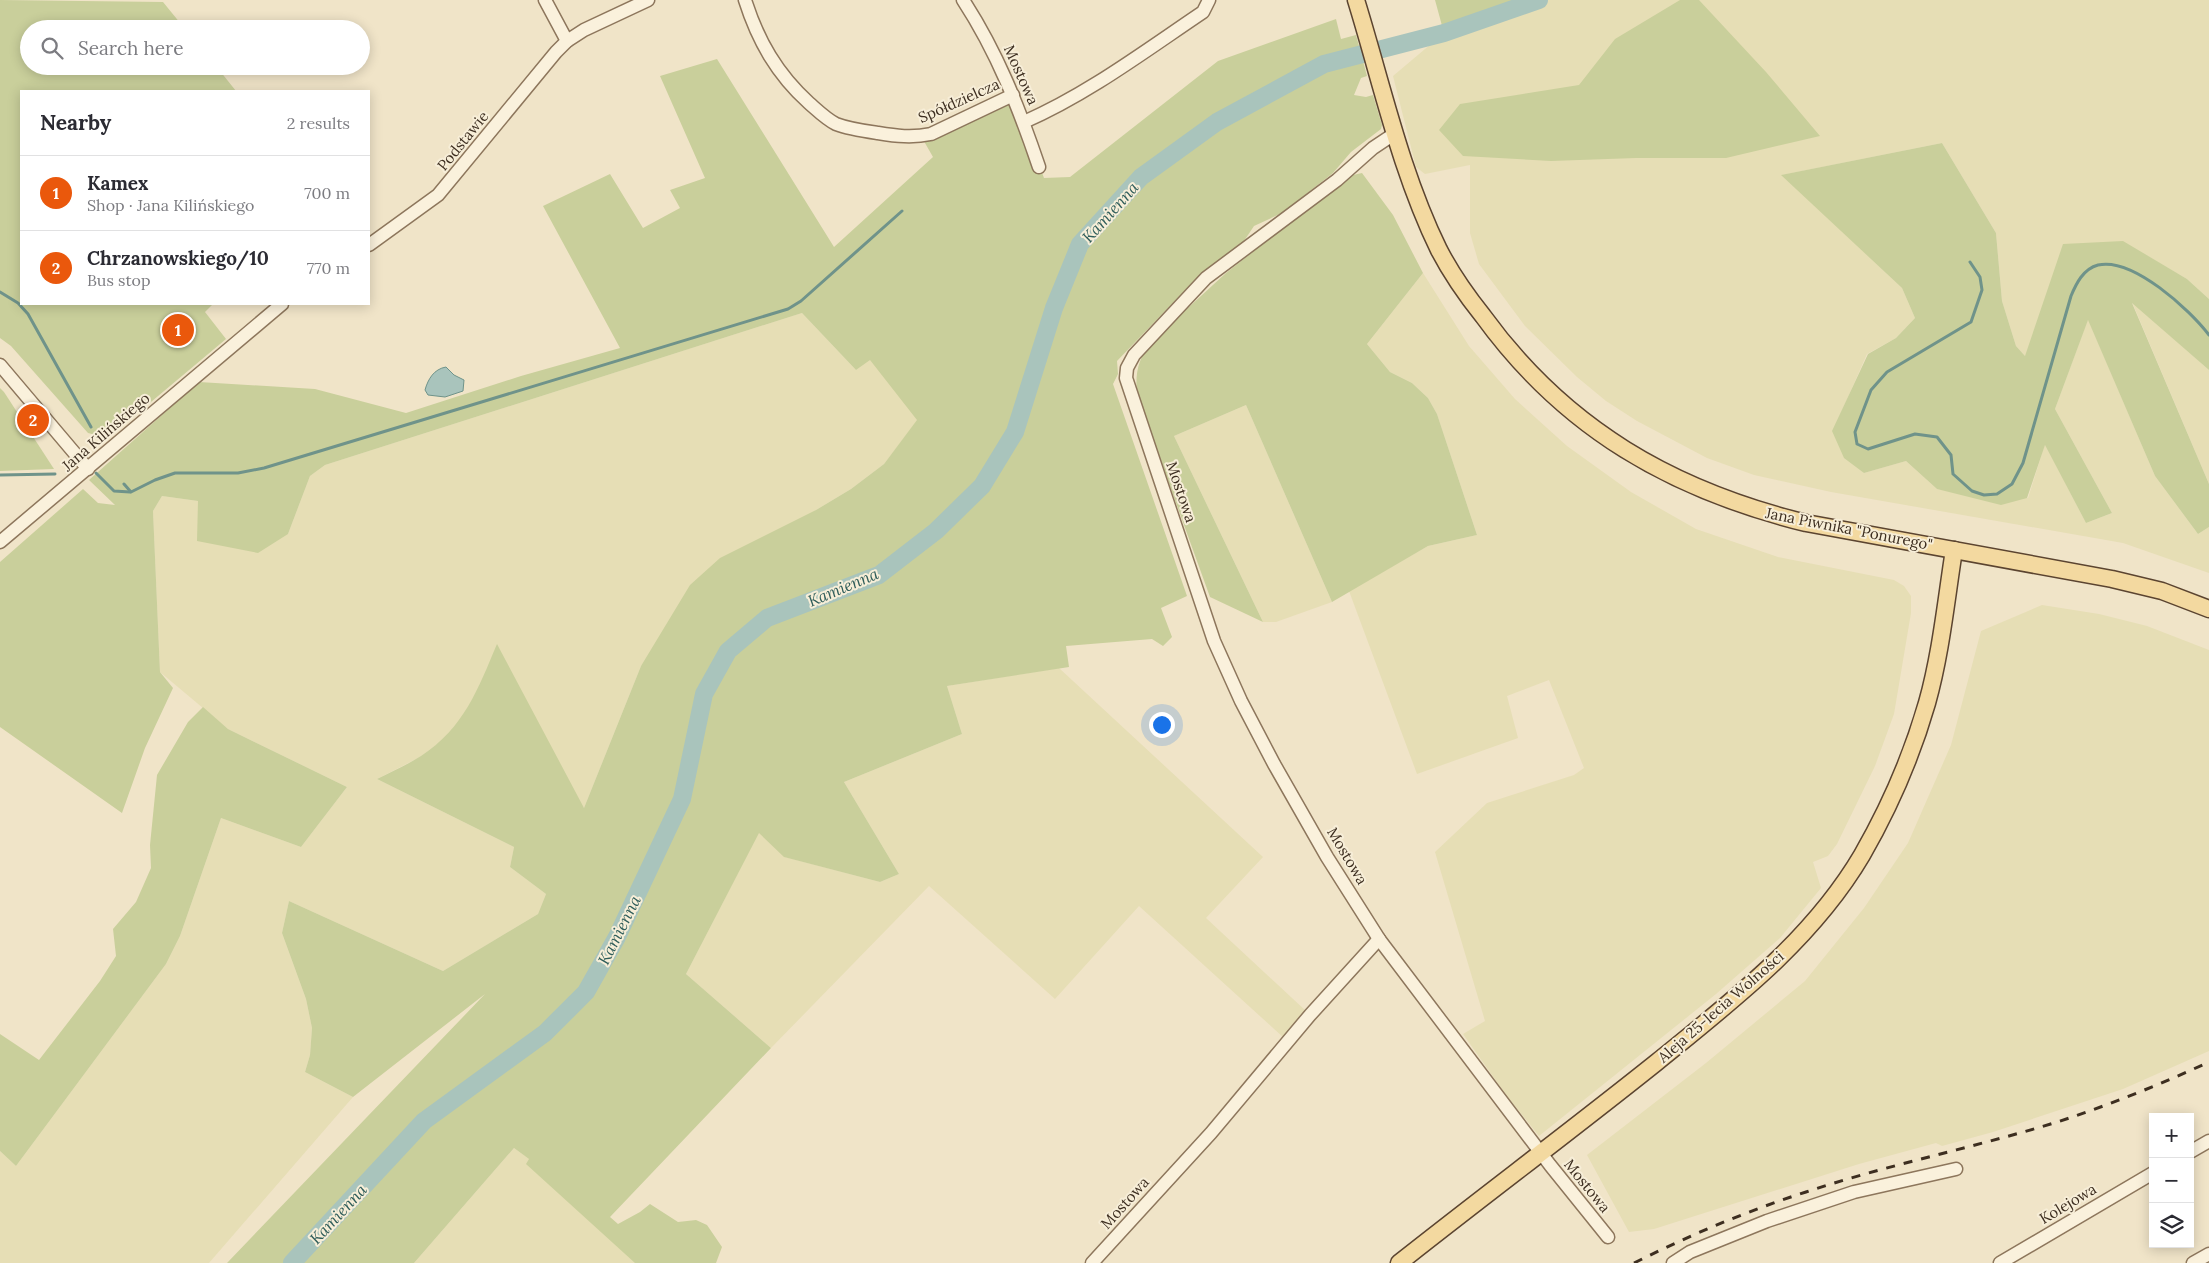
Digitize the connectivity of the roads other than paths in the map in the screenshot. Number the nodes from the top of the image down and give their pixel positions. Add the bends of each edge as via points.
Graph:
1 (545, 0) edge
2 (648, 0) edge
3 (745, 0) edge
4 (963, 0) edge
5 (1209, 0) edge
6 (1357, 6) edge
7 (567, 41) junction
8 (1013, 95) junction
9 (1024, 122) junction
10 (1394, 134) junction
11 (1039, 167) dead end
12 (370, 244) edge
13 (281, 305) edge
14 (0, 365) edge
15 (88, 469) junction
16 (0, 542) edge
17 (1954, 550) junction
18 (2209, 608) edge
19 (1379, 939) junction
20 (2209, 1141) edge
21 (2194, 1150) edge
22 (1542, 1154) junction
23 (1956, 1169) dead end
24 (2149, 1175) edge
25 (1608, 1238) dead end
26 (2209, 1254) edge
27 (1092, 1263) edge
28 (1399, 1263) edge
29 (1673, 1263) edge
30 (2000, 1263) edge
31 (2193, 1263) edge

1 - 7 street
2 - 7 street
3 - 8 street, Spółdzielcza via 756,32 776,66 803,97 837,124 891,135 921,136
4 - 8 street, Mostowa via 983,31
5 - 9 street via 1203,12 1107,76 1055,108
6 - 10 main road, Jana Piwnika "Ponurego"
7 - 12 street, Podstawie via 438,195
8 - 9 street, Mostowa
9 - 11 street, Mostowa
10 - 17 main road, Jana Piwnika "Ponurego" via 1440,251 1468,296 1498,337 1548,391 1593,428 1649,464 1735,504 1806,523
10 - 19 street, Mostowa via 1206,278 1134,355 1126,378 1226,670 1327,857
13 - 15 street, Jana Kilińskiego
14 - 15 street
15 - 16 street, Jana Kilińskiego
17 - 18 main road, Jana Piwnika "Ponurego" via 2112,579 2162,591
17 - 22 main road, Aleja 25-lecia Wolności via 1940,644 1918,733 1877,827 1833,898 1780,958 1726,1007
19 - 22 street, Mostowa
19 - 27 street, Mostowa via 1211,1133
20 - 21 street
22 - 25 street, Mostowa
22 - 28 main road, Aleja 25-lecia Wolności
23 - 29 street via 1854,1192 1767,1221 1690,1252
24 - 30 street, Kolejowa
26 - 31 street

